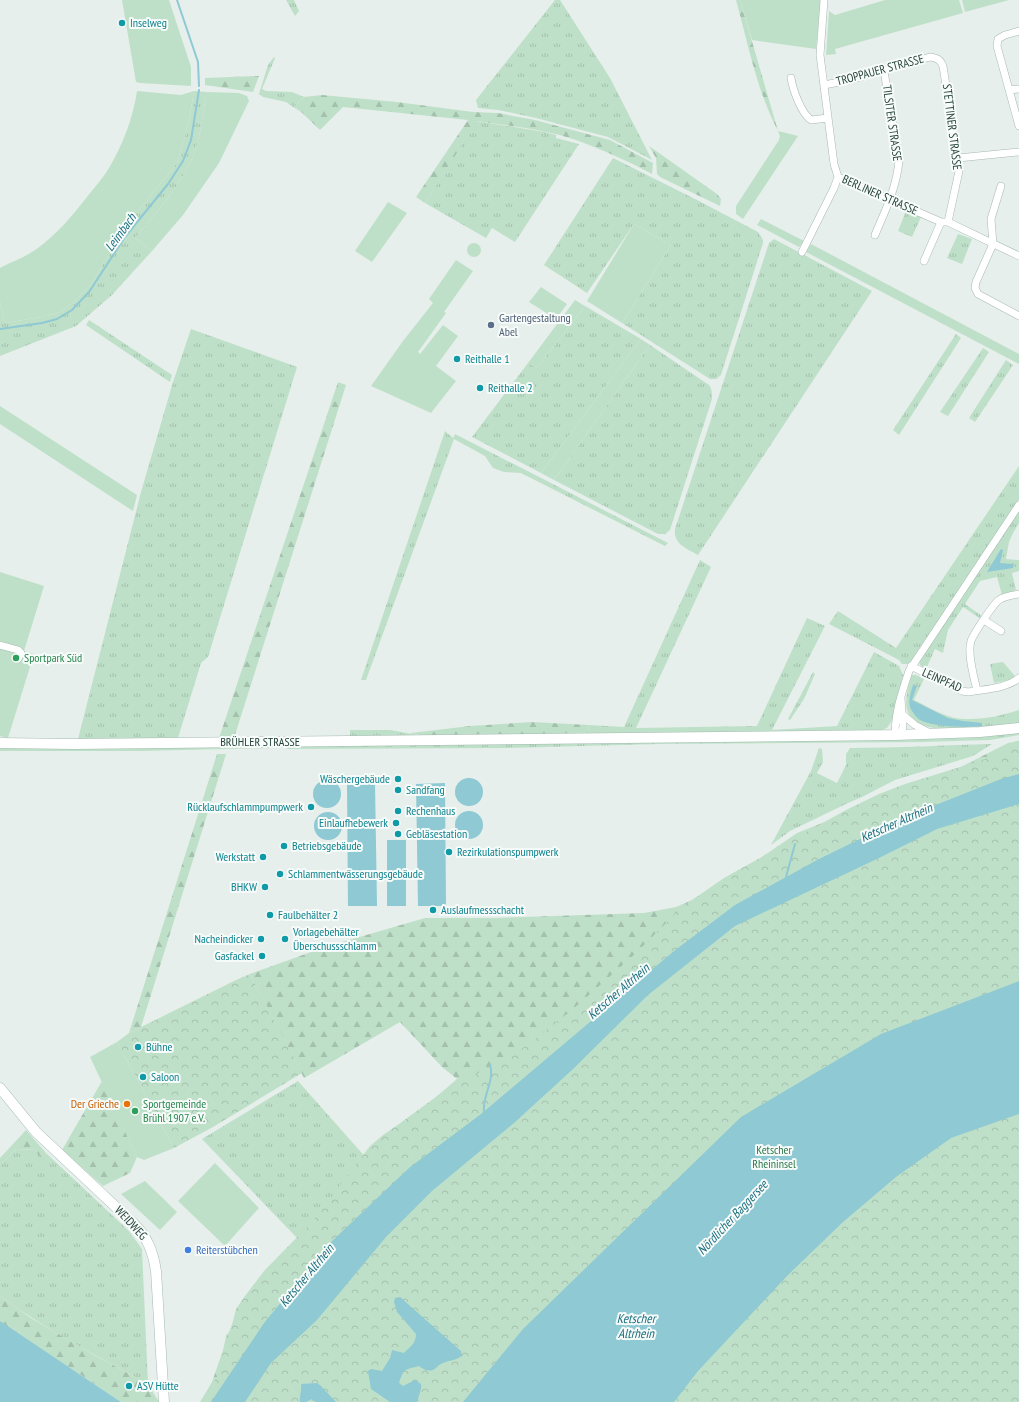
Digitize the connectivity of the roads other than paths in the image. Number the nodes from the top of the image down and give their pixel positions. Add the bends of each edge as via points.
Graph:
1 (824, 0) edge
2 (1019, 31) edge
3 (937, 58) joint
4 (884, 71) junction
5 (791, 78) dead end
6 (824, 85) junction
7 (1019, 89) edge
8 (1009, 90) junction
9 (828, 118) junction
10 (1019, 126) edge
11 (1019, 152) edge
12 (958, 158) junction
13 (838, 177) junction
14 (1001, 186) dead end
15 (890, 199) junction
16 (944, 222) junction
17 (875, 235) dead end
18 (993, 244) junction
19 (802, 252) dead end
20 (1019, 256) edge
21 (924, 261) dead end
22 (1019, 316) edge
23 (1019, 506) edge
24 (1019, 594) edge
25 (984, 620) junction
26 (1001, 631) dead end
27 (0, 645) edge
28 (21, 655) dead end
29 (911, 666) junction
30 (1019, 678) edge
31 (977, 690) junction
32 (901, 698) junction
33 (904, 715) junction
34 (1019, 728) edge
35 (932, 734) junction
36 (895, 735) junction
37 (0, 743) edge
38 (0, 1088) edge
39 (164, 1402) edge

1 - 6 street, BERLINER STRASSE via 820,55
2 - 8 street via 998,39 997,46
3 - 4 street, TROPPAUER STRASSE via 930,57
3 - 12 street, STETTINER STRASSE via 943,66
4 - 6 street, TROPPAUER STRASSE
4 - 15 street, TILSITER STRASSE via 899,160
5 - 9 street via 805,116 811,120
6 - 9 street, BERLINER STRASSE
7 - 8 street
8 - 10 street
9 - 13 street, BERLINER STRASSE
11 - 12 street
12 - 16 street, STETTINER STRASSE via 959,171
13 - 15 street, BERLINER STRASSE
13 - 19 street
14 - 18 street via 991,219
15 - 16 street, BERLINER STRASSE
15 - 17 street, TILSITER STRASSE
16 - 18 street, BERLINER STRASSE
16 - 21 street, STETTINER STRASSE
18 - 20 street, BERLINER STRASSE
18 - 22 street via 975,288 978,294
23 - 29 street
24 - 25 street via 998,600
25 - 26 street
25 - 31 street via 971,641 970,652
27 - 28 street via 18,650
29 - 31 street, LEINPFAD via 955,689
29 - 32 street
30 - 31 street, LEINPFAD via 1006,685
32 - 33 street
32 - 36 street via 895,718
33 - 35 street via 915,725
33 - 36 street via 902,731
34 - 35 street, BRÜHLER STRASSE
35 - 36 street, BRÜHLER STRASSE
36 - 37 street, BRÜHLER STRASSE
38 - 39 street, WEIDWEG via 36,1132 134,1224 147,1240 153,1253 156,1271

